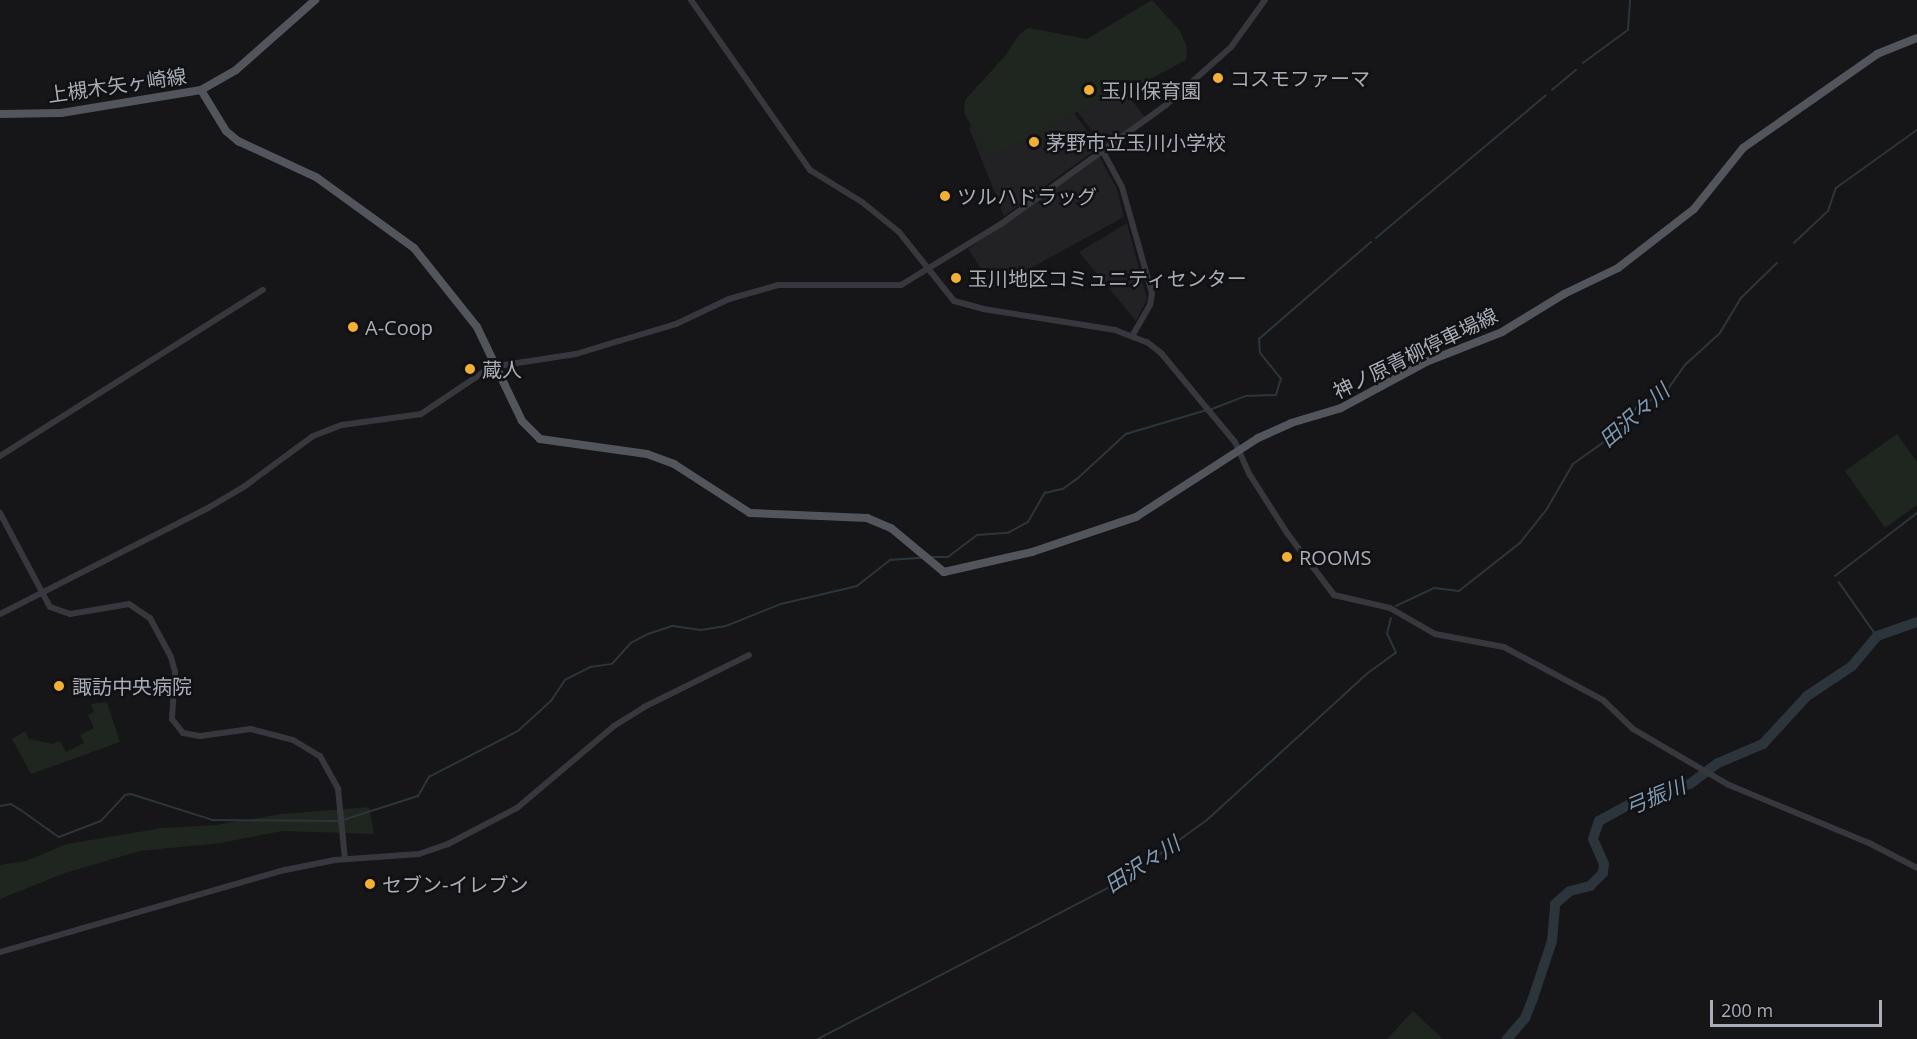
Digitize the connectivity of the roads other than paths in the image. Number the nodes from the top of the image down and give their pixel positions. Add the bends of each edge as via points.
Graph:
1 (315, 0) edge
2 (691, 0) edge
3 (1265, 0) edge
4 (1917, 38) edge
5 (201, 90) junction
6 (0, 114) edge
7 (1102, 150) junction
8 (928, 270) junction
9 (263, 290) dead end
10 (1133, 335) junction
11 (498, 365) junction
12 (1240, 449) junction
13 (0, 456) edge
14 (0, 513) edge
15 (40, 594) junction
16 (0, 614) edge
17 (749, 655) dead end
18 (345, 859) junction
19 (1917, 868) edge
20 (0, 952) edge

1 - 5 main road, 上槻木矢ヶ崎線 via 236,70
2 - 8 street via 810,170 862,202 899,232
3 - 7 street via 1231,47 1198,78
4 - 12 main road, 神ノ原青柳停車場線 via 1877,54 1743,148 1695,209 1630,262 1564,294 1502,332 1426,362 1341,408 1291,423
5 - 6 main road, 上槻木矢ヶ崎線 via 61,112
5 - 11 main road, 神ノ原青柳停車場線 via 226,131 238,141 316,177 414,248 477,327
7 - 8 street via 1001,224
7 - 10 street via 1122,187 1152,293
8 - 10 street via 954,301 966,306
8 - 11 street via 901,285 778,285 729,299 676,324 597,348
9 - 13 street
10 - 12 street via 1161,353
11 - 12 main road, 神ノ原青柳停車場線 via 522,421 540,439 647,454 674,464 750,513 867,518 891,528 944,572 1032,552 1136,517
11 - 15 street via 421,414 320,432 236,492
12 - 19 street via 1250,475 1287,533 1335,595 1390,608 1435,634 1504,647 1603,700 1633,729 1729,785 1869,843
14 - 15 street
15 - 16 street
15 - 18 street via 51,607 70,614 118,603 143,610 171,657 175,672 171,710 183,733 200,736 226,729 251,729 293,740 320,756 339,792
17 - 18 street via 614,726 516,808 492,823 419,854
18 - 20 street via 274,873

